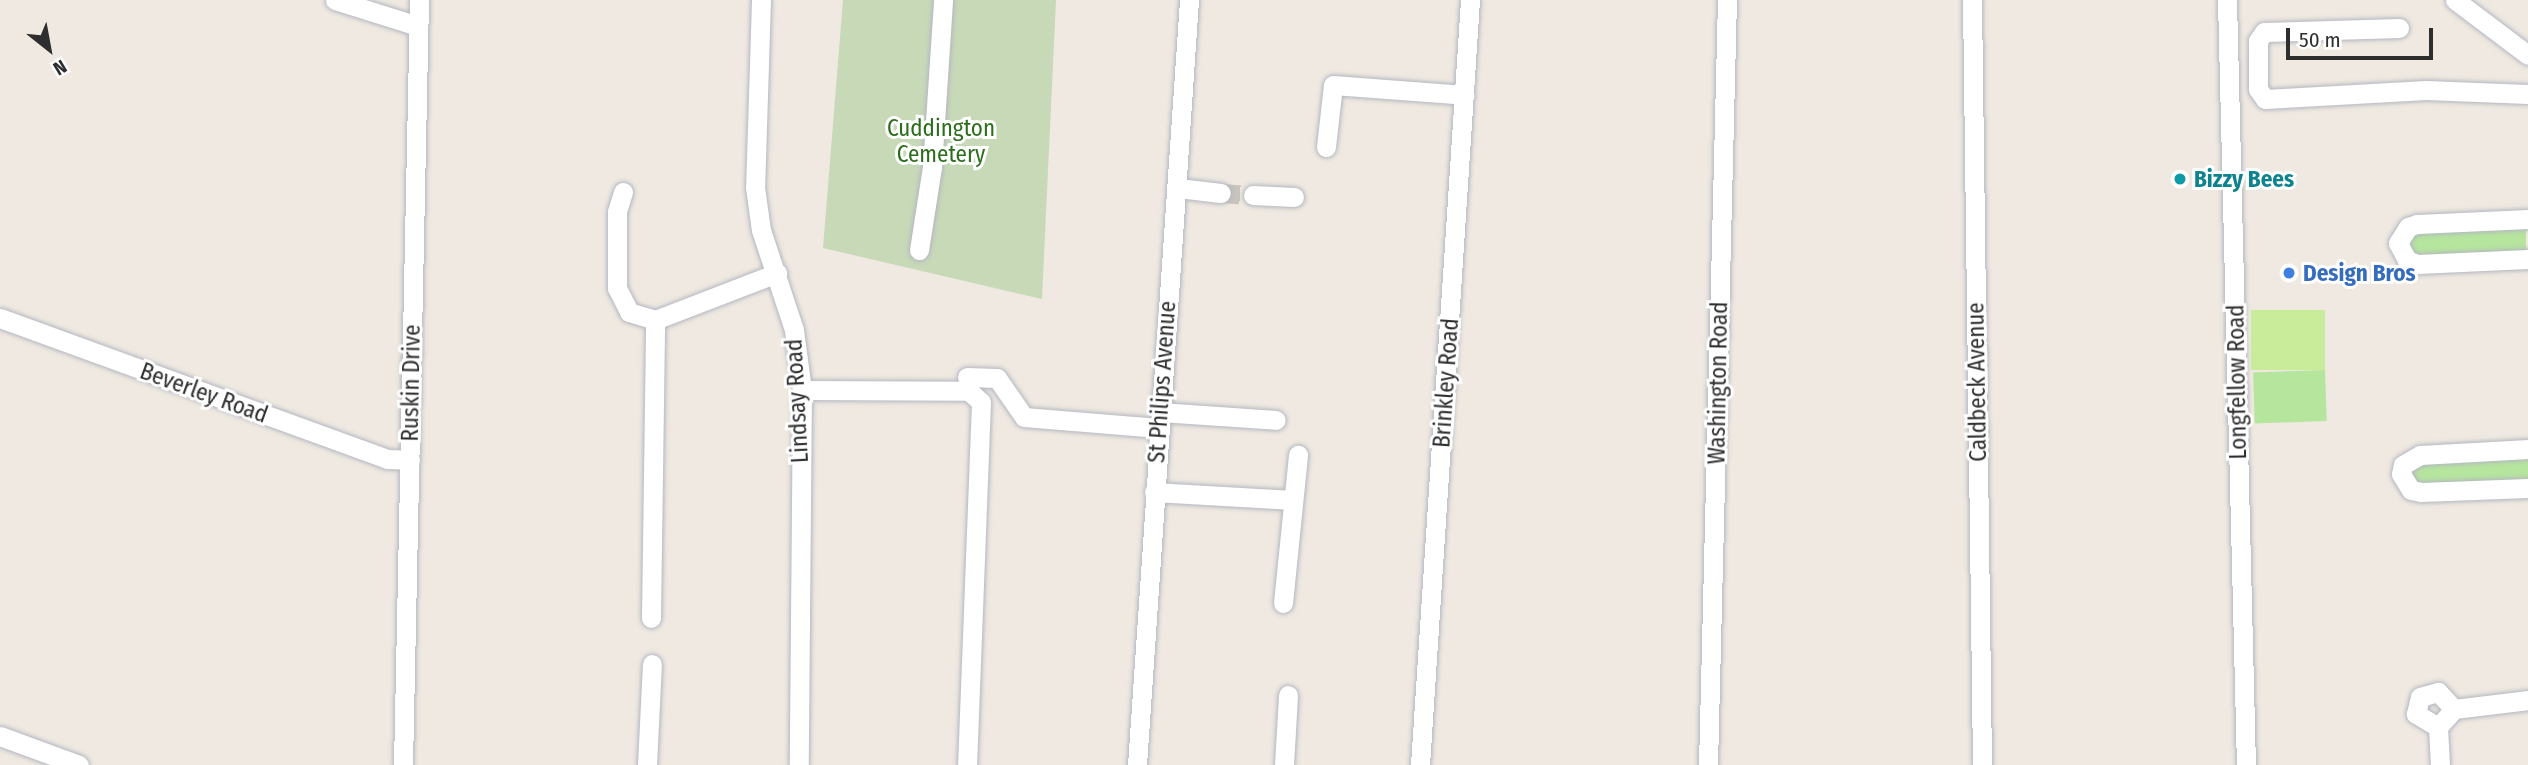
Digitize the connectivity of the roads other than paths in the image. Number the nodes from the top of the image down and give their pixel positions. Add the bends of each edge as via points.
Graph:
1 (335, 0) edge
2 (419, 0) edge
3 (761, 0) edge
4 (943, 0) edge
5 (1189, 0) edge
6 (1471, 0) edge
7 (1727, 0) edge
8 (1972, 0) edge
9 (2227, 0) edge
10 (2455, 0) edge
11 (418, 26) junction
12 (2399, 28) dead end
13 (2528, 55) edge
14 (2528, 94) edge
15 (1465, 95) junction
16 (1326, 147) dead end
17 (1178, 188) junction
18 (623, 192) dead end
19 (1222, 193) tunnel mouth
20 (1253, 195) tunnel mouth
21 (1294, 197) dead end
22 (2528, 219) edge
23 (919, 250) dead end
24 (2528, 259) edge
25 (777, 273) junction
26 (0, 318) edge
27 (655, 320) junction
28 (967, 377) dead end
29 (802, 390) junction
30 (1159, 420) junction
31 (1276, 420) dead end
32 (2528, 449) edge
33 (1298, 455) dead end
34 (410, 460) junction
35 (2528, 488) edge
36 (1154, 492) junction
37 (1293, 500) junction
38 (1283, 603) dead end
39 (652, 618) dead end
40 (652, 663) dead end
41 (1288, 695) dead end
42 (2528, 700) edge
43 (2454, 709) junction
44 (2438, 727) junction
45 (0, 736) edge
46 (79, 765) edge
47 (403, 765) edge
48 (647, 765) edge
49 (799, 765) edge
50 (967, 765) edge
51 (1137, 765) edge
52 (1284, 765) edge
53 (1419, 765) edge
54 (1708, 765) edge
55 (1982, 765) edge
56 (2246, 765) edge
57 (2440, 765) edge

1 - 11 street
2 - 11 street, Ruskin Drive
3 - 25 street, Lindsay Road via 755,187 761,230
4 - 23 street via 932,167
5 - 17 street, St Philips Avenue
6 - 15 street, Brinkley Road
7 - 54 street, Washington Road
8 - 55 street, Caldbeck Avenue
9 - 56 street, Longfellow Road
10 - 13 street
11 - 34 street, Ruskin Drive
12 - 14 street via 2264,32 2258,41 2258,89 2265,99 2426,90
15 - 16 street via 1333,85
15 - 53 street, Brinkley Road
17 - 19 street
17 - 30 street, St Philips Avenue
18 - 27 street via 617,212 618,296 629,312
20 - 21 street
22 - 24 street via 2417,224 2408,227 2398,243 2407,260 2417,264
25 - 27 street
25 - 29 street, Lindsay Road via 794,330
26 - 34 street, Beverley Road via 387,459
27 - 39 street
28 - 30 street via 997,378 1024,416
29 - 49 street, Lindsay Road
29 - 50 street via 970,391 981,402
30 - 31 street
30 - 36 street, St Philips Avenue
32 - 35 street via 2420,454 2403,466 2401,474 2411,490 2421,492
33 - 37 street
34 - 47 street, Ruskin Drive
36 - 37 street
36 - 51 street, St Philips Avenue
37 - 38 street
40 - 48 street
41 - 52 street
42 - 43 street
43 - 44 street
43 - 44 street via 2438,692 2420,698 2416,714
44 - 57 street
45 - 46 street

